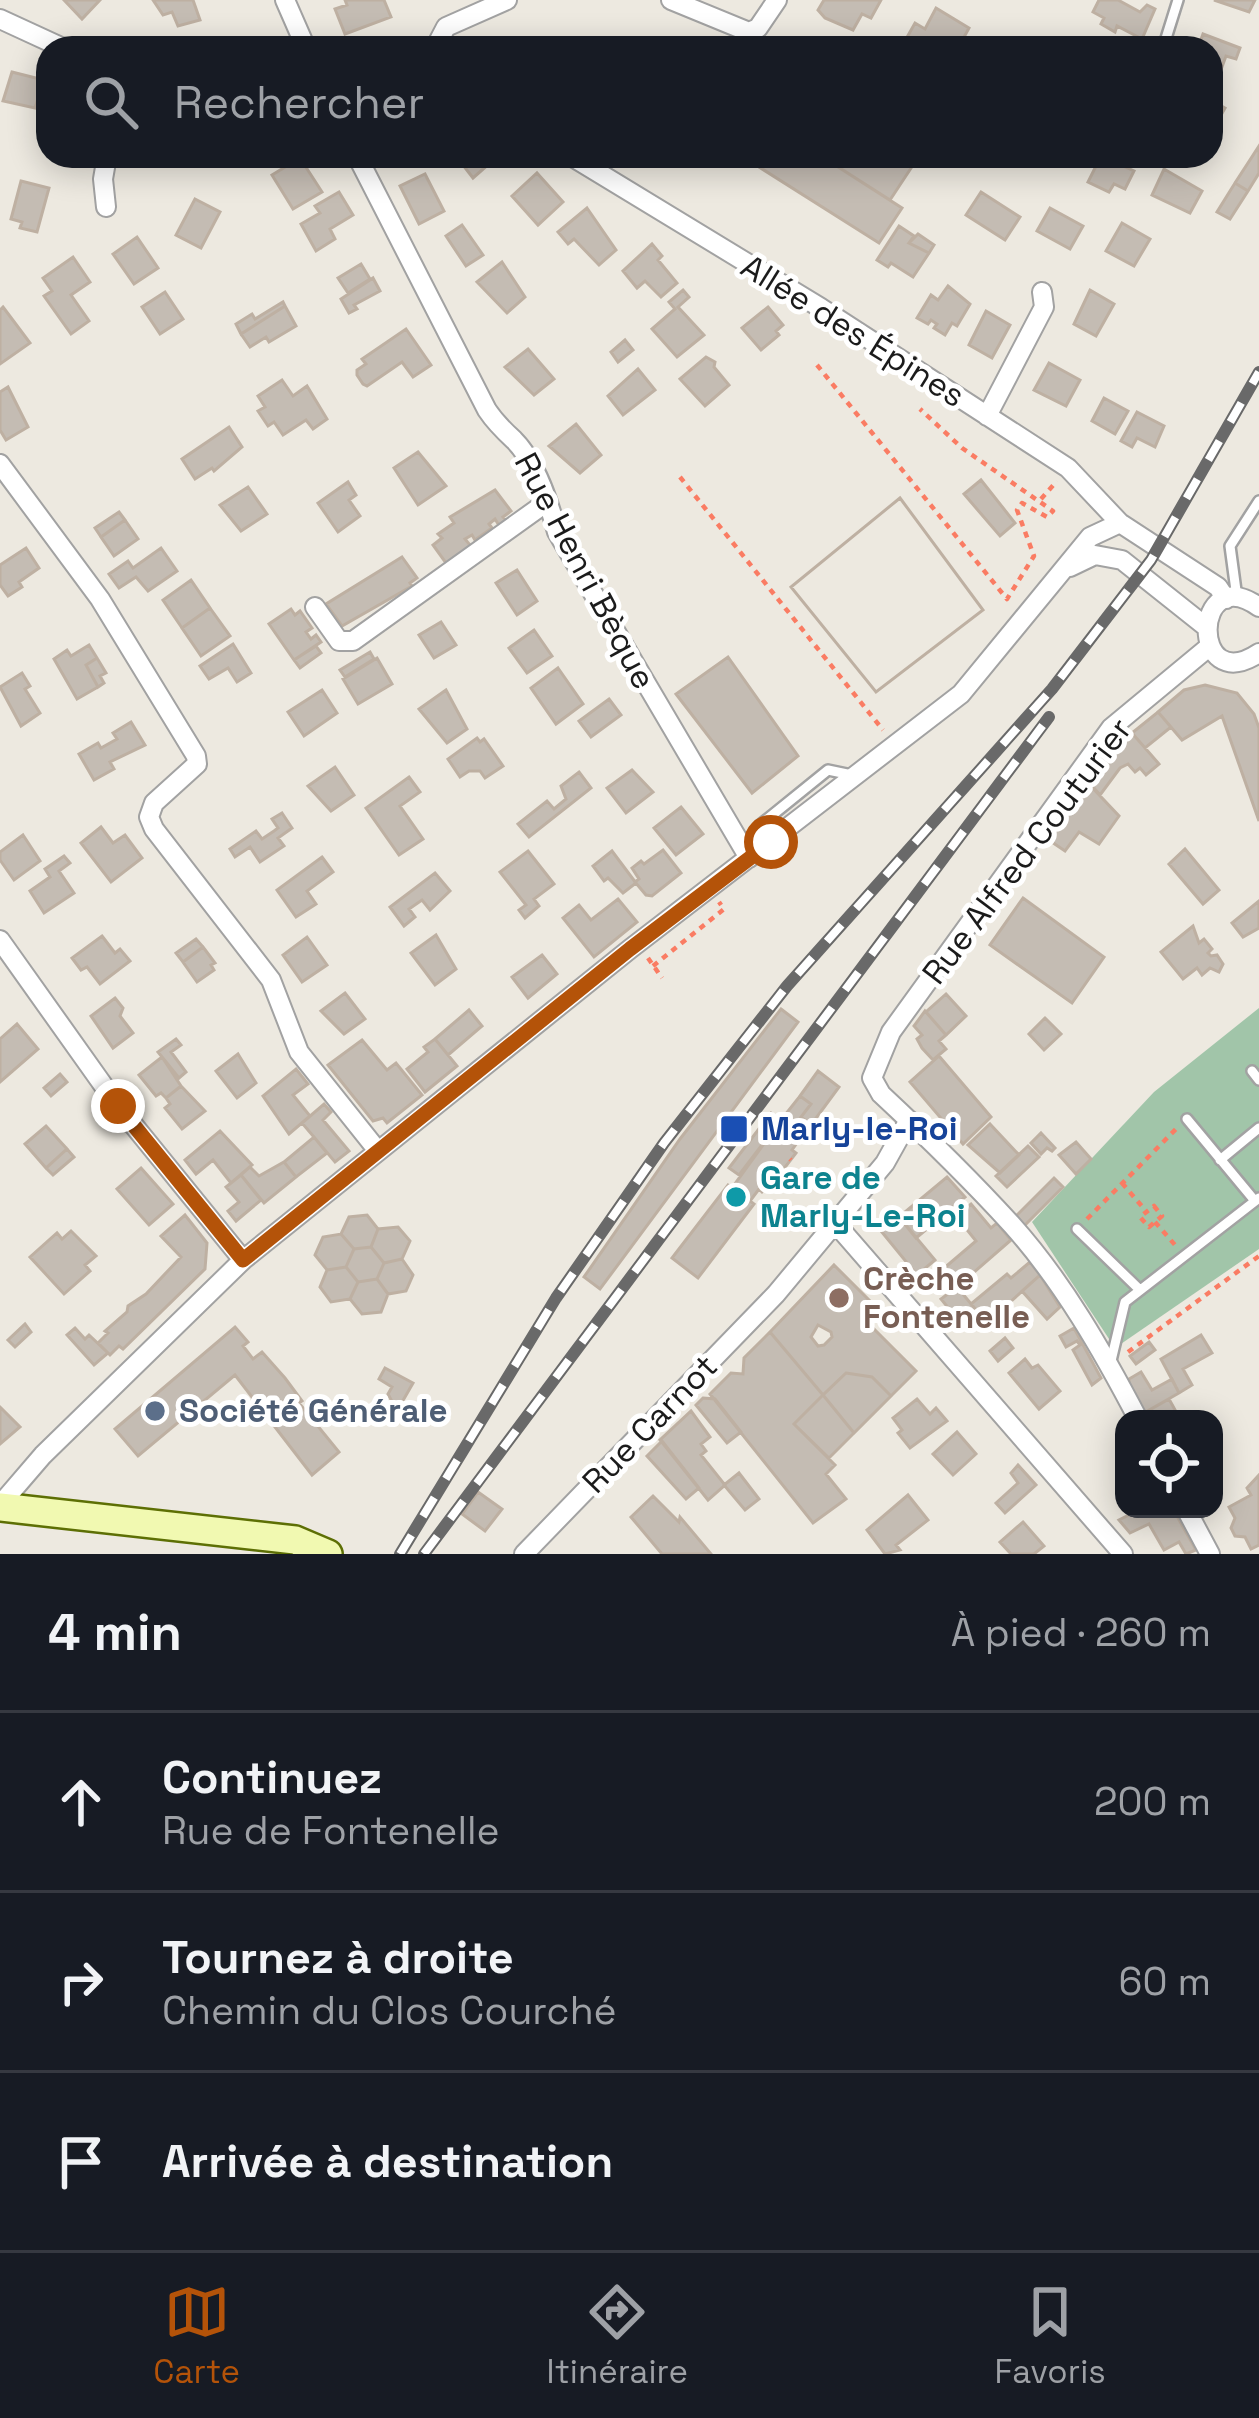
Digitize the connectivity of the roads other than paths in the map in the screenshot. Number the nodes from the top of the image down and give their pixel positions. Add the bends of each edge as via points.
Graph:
1 (285, 0) edge
2 (507, 0) edge
3 (671, 0) edge
4 (777, 0) edge
5 (1178, 0) edge
6 (0, 19) edge
7 (37, 36) edge
8 (301, 36) edge
9 (441, 36) edge
10 (1167, 36) edge
11 (105, 168) edge
12 (363, 168) edge
13 (591, 168) edge
14 (106, 207) dead end
15 (1042, 292) dead end
16 (987, 416) junction
17 (0, 464) edge
18 (1259, 501) edge
19 (547, 502) junction
20 (1120, 523) junction
21 (1066, 569) junction
22 (1247, 602) edge
23 (315, 608) dead end
24 (1205, 626) junction
25 (1210, 646) junction
26 (1258, 658) edge
27 (749, 858) junction
28 (0, 940) edge
29 (1187, 1119) road end
30 (909, 1120) junction
31 (1259, 1129) edge
32 (378, 1151) junction
33 (1220, 1160) junction
34 (1257, 1200) edge
35 (836, 1224) junction
36 (1077, 1229) road end
37 (243, 1260) junction
38 (1140, 1290) junction
39 (1113, 1364) junction
40 (1134, 1410) edge
41 (0, 1506) edge
42 (1191, 1518) edge
43 (328, 1554) edge
44 (524, 1554) edge
45 (1123, 1554) edge
46 (1210, 1554) edge

1 - 8 street
2 - 9 street
3 - 4 street via 749,32
5 - 10 lane
6 - 7 street
11 - 14 street
12 - 19 street, Rue Henri Bèque via 487,410 516,442
13 - 16 street, Allée des Épines
15 - 16 street via 1044,307
16 - 20 street, Allée des Épines via 1068,468
17 - 32 street via 100,599 196,756 197,764 154,803 154,829 271,980 299,1052
18 - 22 lane via 1230,546
19 - 23 street via 353,641 338,641
19 - 27 street, Rue Henri Bèque via 556,532
20 - 21 street via 1090,537
20 - 22 street, Allée des Épines
21 - 24 street via 1095,555 1122,560
21 - 27 street via 961,694
22 - 24 street via 1212,610
24 - 25 street
25 - 26 street via 1235,662
25 - 30 street, Rue Alfred Couturier via 1111,728 891,1032 872,1078
27 - 32 street
28 - 37 street via 118,1106
29 - 33 lane
30 - 35 street, Rue Carnot
30 - 39 street via 1014,1228
31 - 33 lane
32 - 37 street
33 - 34 lane
34 - 38 lane
35 - 44 street, Rue Carnot
35 - 45 street
36 - 38 lane
37 - 41 street
38 - 39 lane via 1125,1302
39 - 40 street
41 - 43 main road via 295,1540
42 - 46 street

